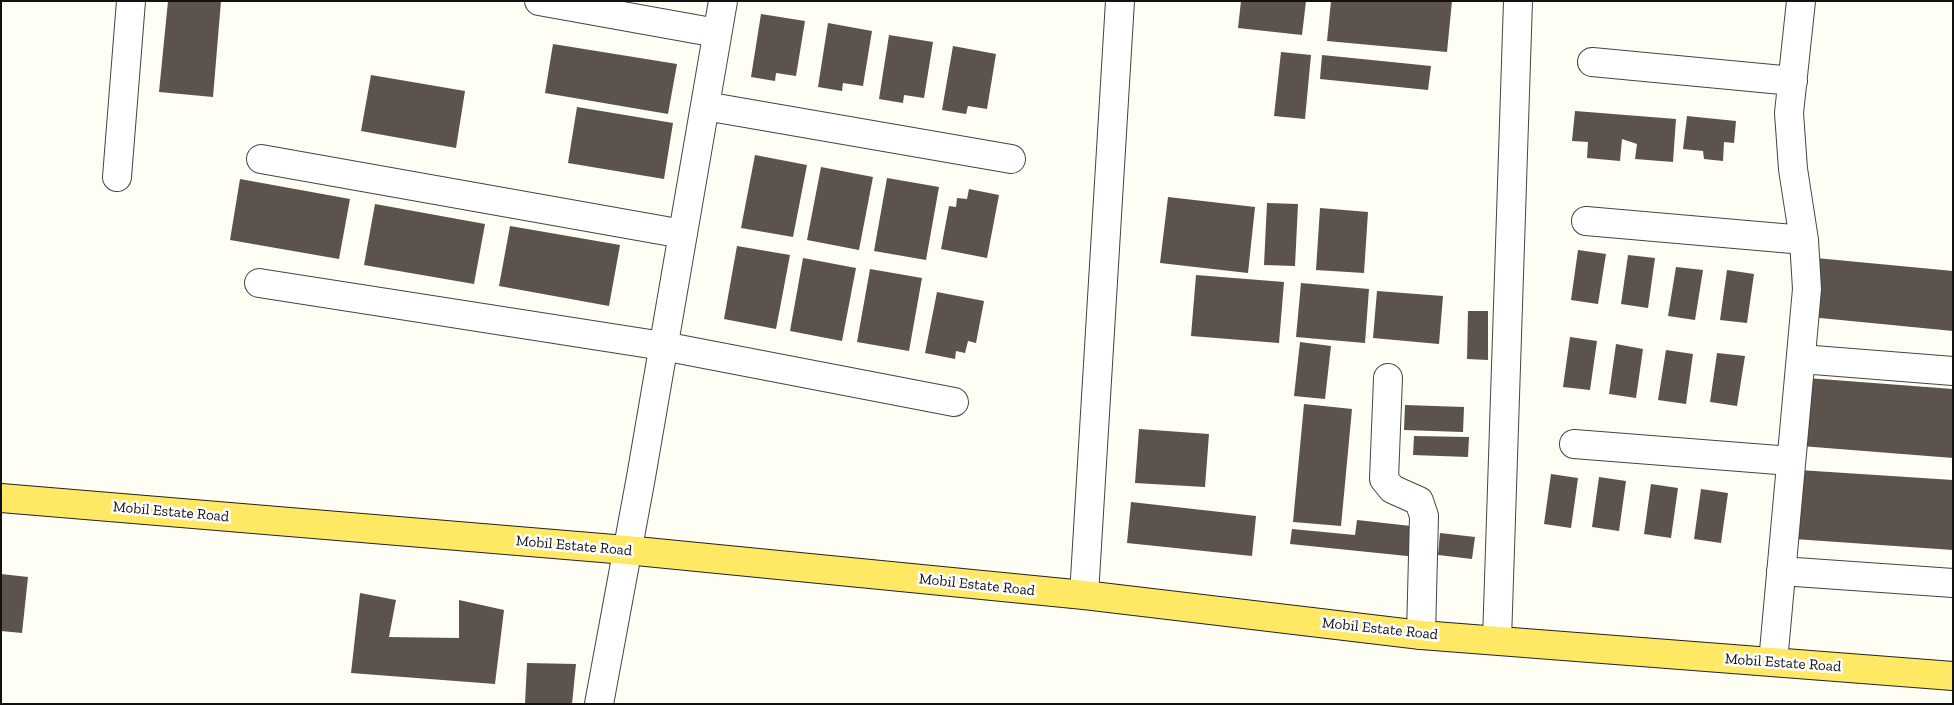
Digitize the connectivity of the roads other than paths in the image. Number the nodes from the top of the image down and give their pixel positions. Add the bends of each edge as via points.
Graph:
1 (131, 1) edge
2 (539, 1) edge
3 (723, 1) edge
4 (1120, 1) edge
5 (1518, 1) edge
6 (1801, 1) edge
7 (620, 8) edge
8 (717, 34) junction
9 (1592, 62) dead end
10 (1793, 81) junction
11 (705, 106) junction
12 (261, 159) dead end
13 (1011, 159) dead end
14 (118, 177) dead end
15 (1586, 221) dead end
16 (683, 234) junction
17 (1804, 240) junction
18 (259, 283) dead end
19 (664, 346) junction
20 (1801, 359) junction
21 (1953, 371) edge
22 (1388, 378) dead end
23 (954, 402) dead end
24 (1574, 444) dead end
25 (1791, 462) junction
26 (1, 498) edge
27 (626, 550) junction
28 (1781, 571) junction
29 (1953, 583) edge
30 (1084, 595) junction
31 (1421, 635) junction
32 (1497, 640) junction
33 (1773, 662) junction
34 (1953, 676) edge
35 (599, 704) edge

1 - 14 street
2 - 7 street
3 - 8 street
4 - 30 street
5 - 32 street
6 - 10 street
7 - 8 street
8 - 11 street
9 - 10 street
10 - 17 street via 1789,113 1793,170
11 - 13 street
11 - 16 street
12 - 16 street
15 - 17 street
16 - 19 street
17 - 20 street via 1807,289
18 - 19 street
19 - 23 street
19 - 27 street
20 - 21 street
20 - 25 street
22 - 31 street via 1384,479 1392,489 1418,501 1424,516
24 - 25 street
25 - 28 street
26 - 27 main road, Mobil Estate Road
27 - 30 main road, Mobil Estate Road
27 - 35 street
28 - 29 street
28 - 33 street
30 - 31 main road, Mobil Estate Road
31 - 32 main road, Mobil Estate Road
32 - 33 main road, Mobil Estate Road
33 - 34 main road, Mobil Estate Road

